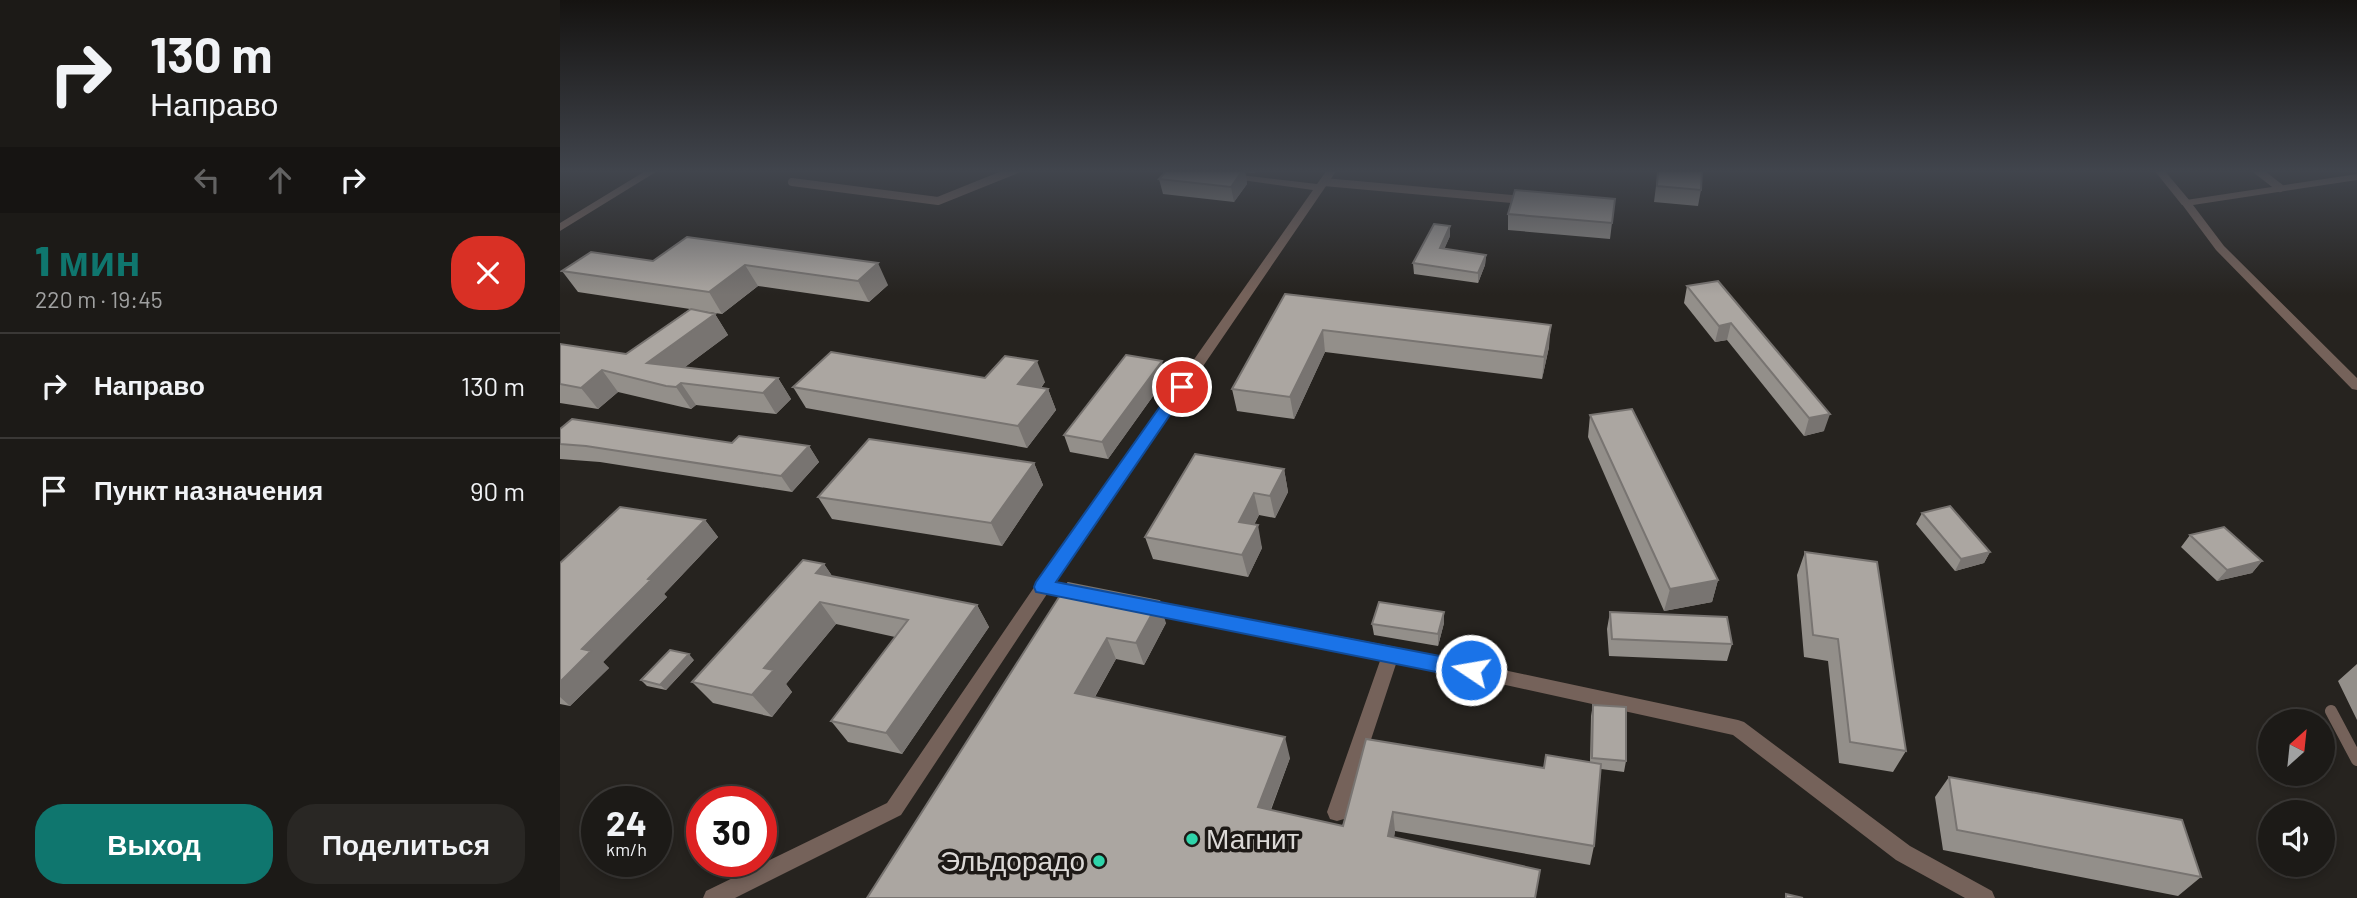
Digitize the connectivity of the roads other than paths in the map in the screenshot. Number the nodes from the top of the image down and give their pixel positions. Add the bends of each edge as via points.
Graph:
1 (586, 212) edge
2 (1304, 212) edge
3 (2193, 212) edge
4 (560, 228) edge
5 (2357, 386) edge
6 (1043, 587) junction
7 (1096, 597) edge
8 (1123, 602) edge
9 (1391, 653) junction
10 (2335, 719) edge
11 (2357, 760) edge
12 (1337, 812) dead end
13 (713, 898) edge
14 (1984, 898) edge

1 - 4 street
2 - 6 street
3 - 5 street via 2220,248
6 - 7 street
6 - 13 street via 894,809
8 - 9 street
9 - 12 street
9 - 14 street via 1738,728 1903,853
10 - 11 lane

